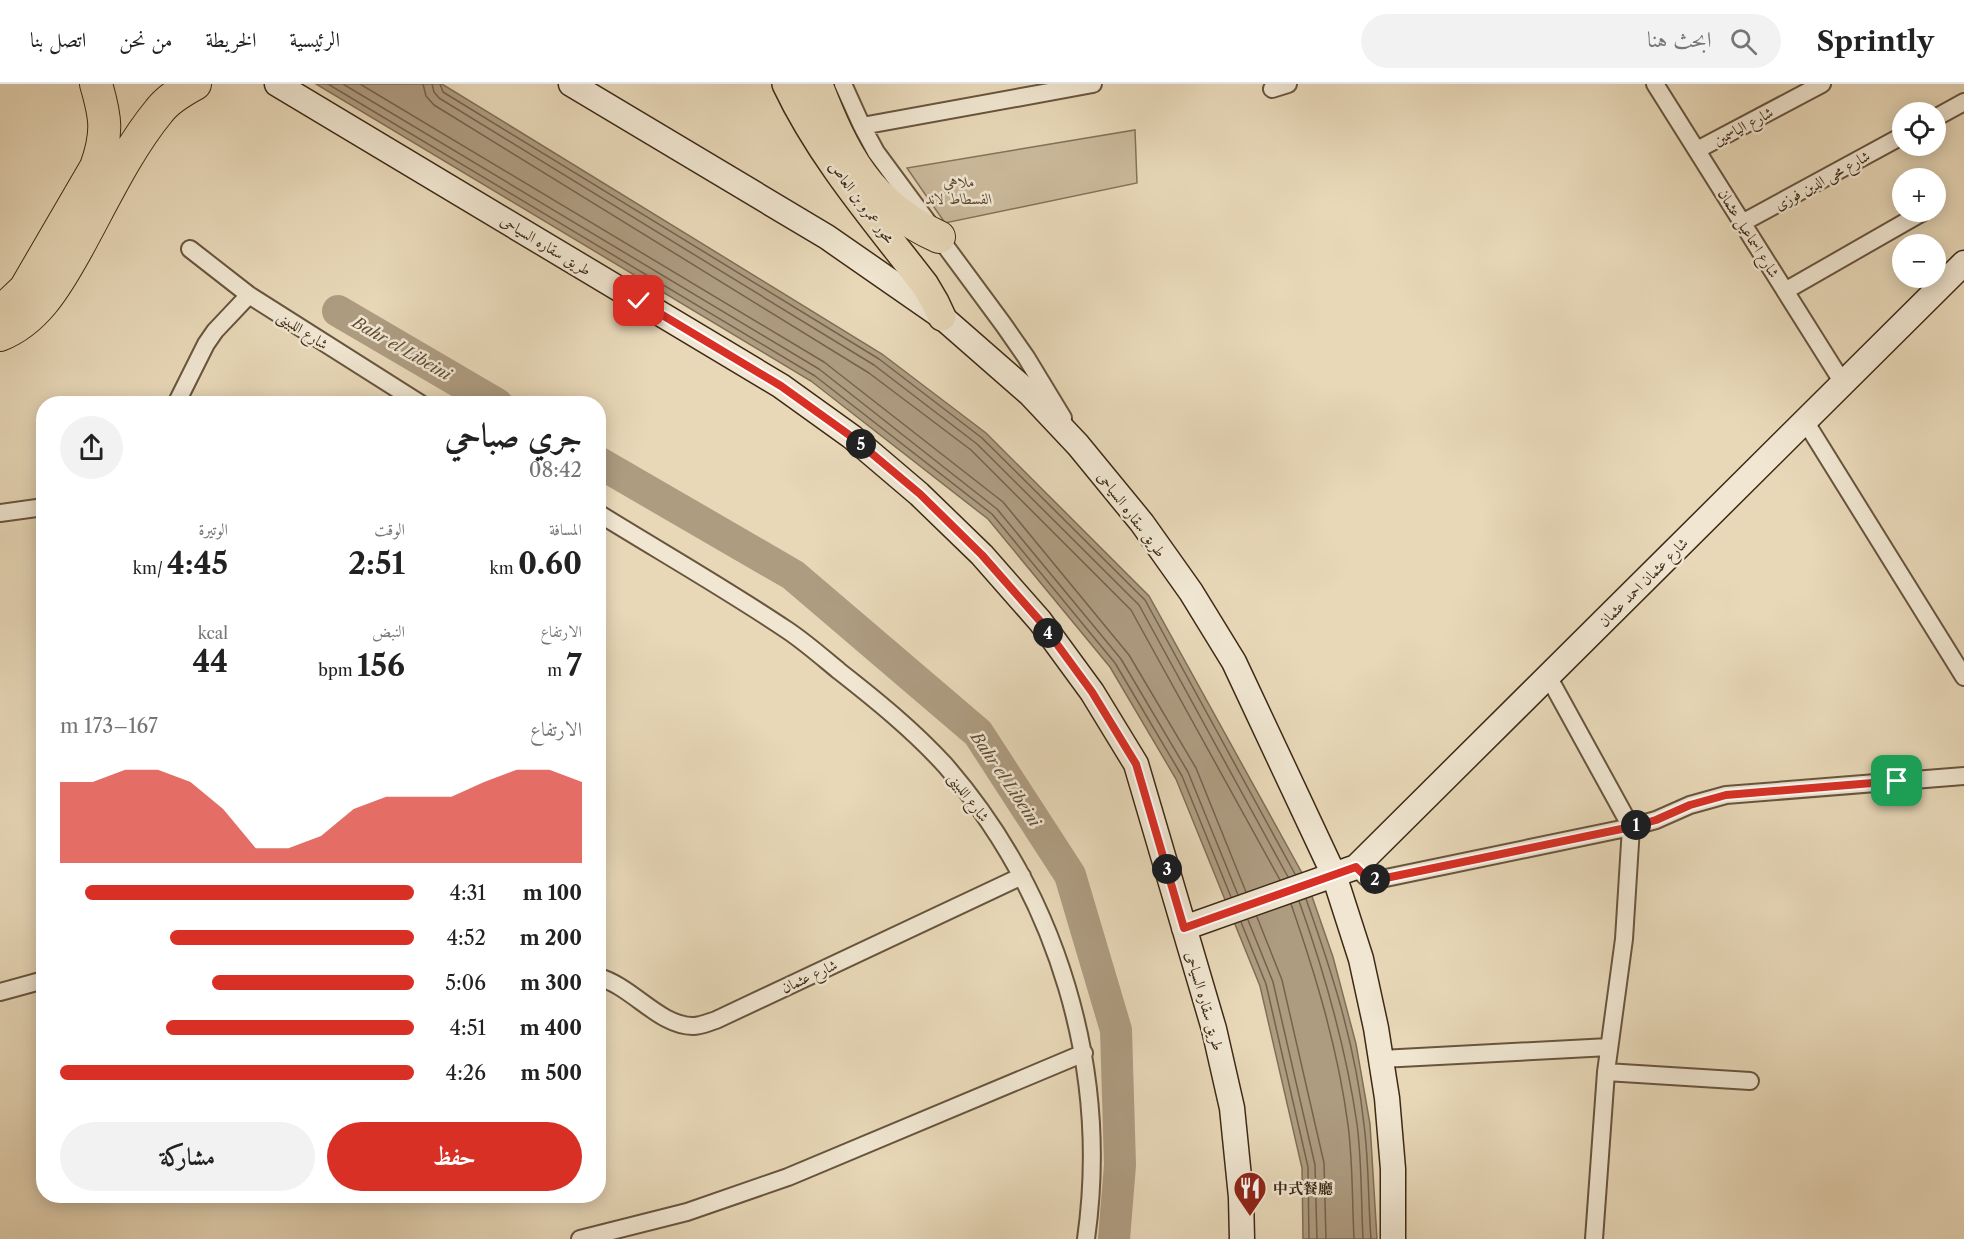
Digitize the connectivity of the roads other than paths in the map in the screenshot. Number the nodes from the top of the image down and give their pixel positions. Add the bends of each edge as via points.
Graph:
1 (96, 84) edge
2 (195, 84) edge
3 (278, 84) edge
4 (571, 84) edge
5 (786, 84) edge
6 (816, 84) edge
7 (843, 84) edge
8 (1093, 84) edge
9 (1288, 84) edge
10 (1654, 84) edge
11 (1822, 84) edge
12 (1272, 89) dead end
13 (1964, 102) edge
14 (1946, 112) edge
15 (862, 126) junction
16 (1892, 141) edge
17 (1697, 150) junction
18 (1906, 222) edge
19 (1742, 223) junction
20 (939, 237) junction
21 (190, 249) dead end
22 (1964, 263) edge
23 (1785, 291) junction
24 (249, 295) junction
25 (0, 313) edge
26 (942, 317) junction
27 (0, 335) edge
28 (1843, 383) junction
29 (180, 396) edge
30 (408, 396) edge
31 (1804, 421) junction
32 (1078, 445) junction
33 (36, 508) edge
34 (0, 513) edge
35 (606, 518) edge
36 (1548, 676) junction
37 (1964, 677) edge
38 (1964, 776) edge
39 (1631, 827) junction
40 (1345, 871) junction
41 (1022, 876) junction
42 (1193, 925) junction
43 (36, 982) edge
44 (606, 982) edge
45 (0, 992) edge
46 (1609, 1047) junction
47 (1084, 1053) junction
48 (1381, 1059) junction
49 (1606, 1072) junction
50 (1750, 1081) dead end
51 (580, 1239) edge
52 (1086, 1239) edge
53 (1242, 1239) edge
54 (1393, 1239) edge
55 (1594, 1239) edge

1 - 25 highway via 105,123 104,145 96,167 25,290
2 - 27 highway via 159,111 126,161 58,284 31,315
3 - 42 main road, طريق سقاره السياحى via 781,386 852,437 920,494 982,555 1092,692 1136,764
4 - 26 main road, طريق سقاره السياحى via 827,237
5 - 26 main road, محور عمرو بن العاص via 828,158 925,285
6 - 20 highway via 847,154 875,194 897,213
7 - 15 street
8 - 15 street
9 - 12 street
10 - 17 street, شارع اسماعيل عثمان
11 - 17 street, شارع الياسمين
13 - 14 street
15 - 20 street via 892,176
16 - 19 street, شارع محى الدين فوزى
17 - 19 street, شارع اسماعيل عثمان
18 - 23 street
19 - 23 street, شارع اسماعيل عثمان
20 - 32 street via 1026,357
21 - 24 street, شارع اللبينى
22 - 28 main road, شارع عثمان احمد عثمان
23 - 28 street, شارع اسماعيل عثمان
24 - 29 street via 215,331
24 - 30 street, شارع اللبينى
26 - 32 main road, طريق سقاره السياحى via 1030,394
28 - 31 main road, شارع عثمان احمد عثمان
31 - 36 main road, شارع عثمان احمد عثمان
31 - 37 street
32 - 40 main road, طريق سقاره السياحى via 1142,523 1214,626
33 - 34 street
35 - 41 street, شارع اللبينى via 789,631 897,717 986,818
36 - 39 street
36 - 40 main road, شارع عثمان احمد عثمان
38 - 39 street via 1726,795
39 - 40 street via 1381,879
39 - 46 street via 1624,939
40 - 42 main road, شارع عثمان احمد عثمان
40 - 48 main road, طريق سقاره السياحى
41 - 44 street, شارع عثمان via 696,1026 681,1025
41 - 47 street, شارع اللبينى via 1066,982
42 - 53 main road, طريق سقاره السياحى via 1232,1108
43 - 45 street
46 - 48 street
46 - 49 street
47 - 51 street via 788,1177 687,1212
47 - 52 street, شارع اللبينى via 1092,1131
48 - 54 main road, طريق سقاره السياحى via 1393,1169
49 - 50 street
49 - 55 street

